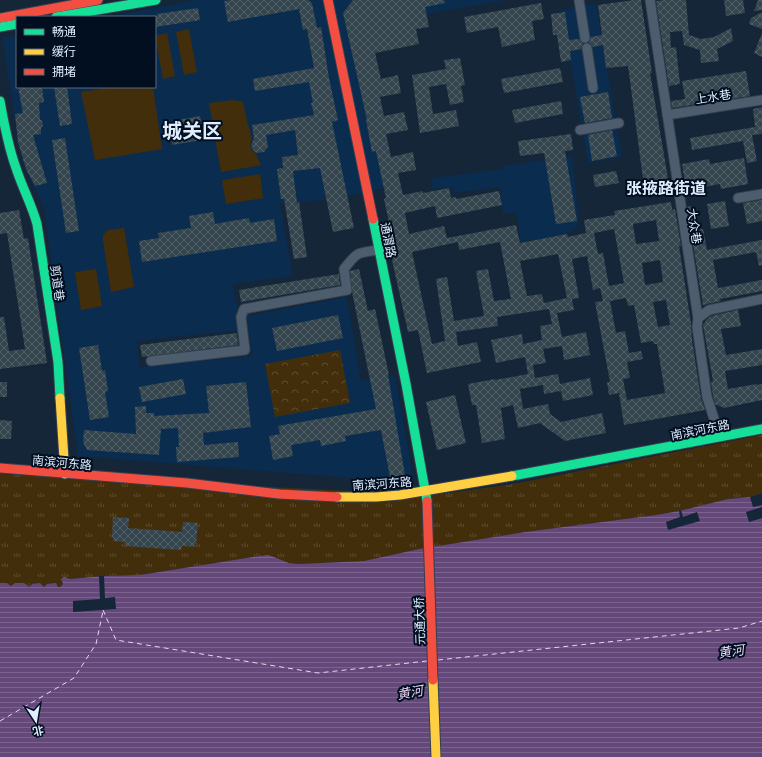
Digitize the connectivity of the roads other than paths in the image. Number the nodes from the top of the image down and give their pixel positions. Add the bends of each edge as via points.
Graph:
1 (98, 0) edge
2 (156, 0) edge
3 (328, 0) edge
4 (579, 0) edge
5 (650, 0) edge
6 (144, 1) edge
7 (62, 16) edge
8 (0, 18) edge
9 (16, 24) edge
10 (0, 27) edge
11 (585, 38) dead end
12 (586, 48) dead end
13 (593, 88) dead end
14 (762, 100) edge
15 (0, 101) edge
16 (667, 115) junction
17 (619, 123) dead end
18 (580, 130) dead end
19 (762, 194) edge
20 (738, 198) dead end
21 (379, 250) junction
22 (762, 299) edge
23 (698, 318) junction
24 (151, 361) dead end
25 (762, 422) edge
26 (762, 429) edge
27 (718, 431) junction
28 (0, 462) edge
29 (0, 468) edge
30 (65, 471) junction
31 (424, 488) junction
32 (436, 757) edge

1 - 8 main road
2 - 6 main road
3 - 21 main road, 通渭路
4 - 11 street
5 - 16 street, 大众巷
6 - 7 main road
9 - 10 main road
12 - 13 street
14 - 16 street, 上水巷
15 - 30 main road, 剪道巷 via 13,160 37,223 58,362
16 - 23 street, 大众巷
17 - 18 street
19 - 20 street
21 - 24 street via 360,252 347,264 344,269 347,290 244,309 241,317 245,350
21 - 31 main road, 通渭路
22 - 23 street via 709,310
23 - 27 street, 大众巷 via 697,327 708,397
25 - 27 main road, 南滨河东路
26 - 31 main road, 南滨河东路
27 - 31 main road, 南滨河东路
28 - 30 main road, 南滨河东路
29 - 30 main road, 南滨河东路
30 - 31 main road, 南滨河东路 via 298,489
31 - 32 main road, 元通大桥 via 427,504

